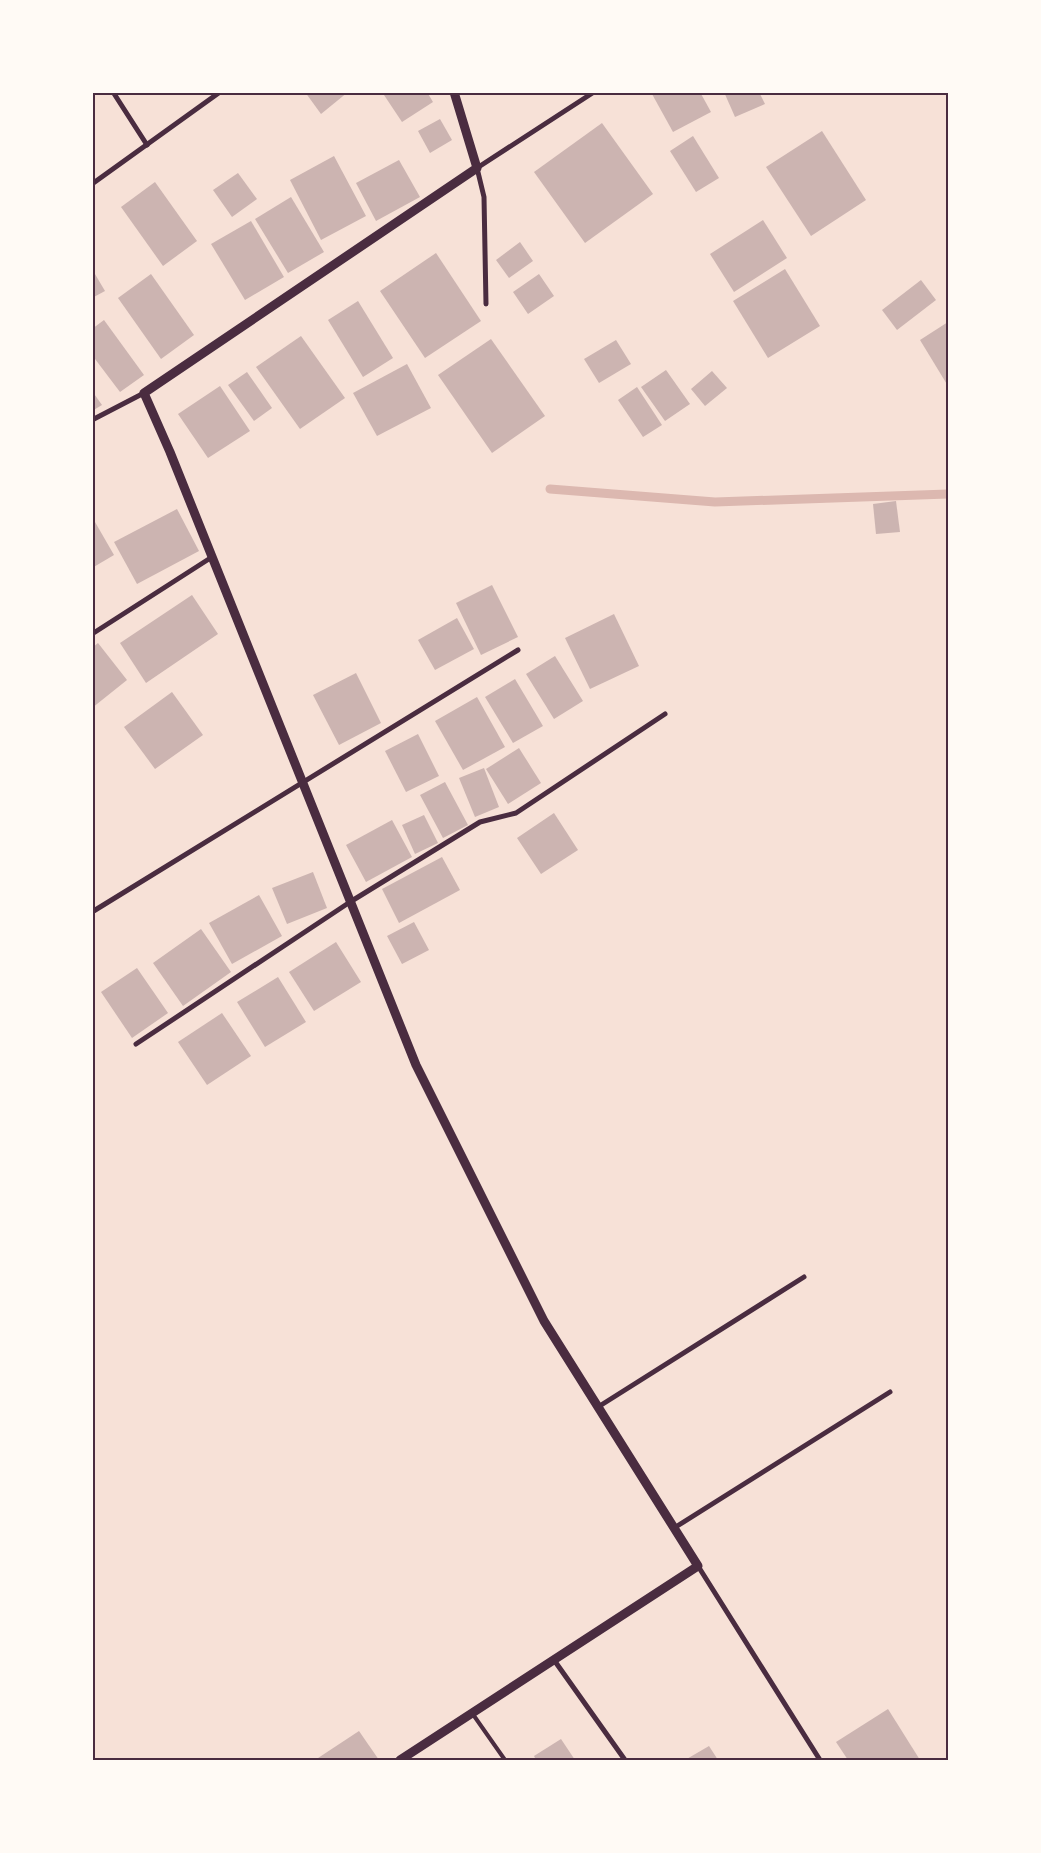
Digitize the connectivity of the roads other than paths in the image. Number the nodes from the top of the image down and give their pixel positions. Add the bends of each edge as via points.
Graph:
1 (113, 92) edge
2 (220, 92) edge
3 (454, 92) edge
4 (594, 92) edge
5 (147, 145) junction
6 (477, 168) junction
7 (92, 184) edge
8 (486, 304) dead end
9 (144, 393) junction
10 (92, 420) edge
11 (212, 557) junction
12 (92, 634) edge
13 (518, 650) dead end
14 (665, 714) dead end
15 (302, 782) junction
16 (350, 902) junction
17 (92, 912) edge
18 (136, 1044) dead end
19 (804, 1277) dead end
20 (890, 1392) dead end
21 (598, 1407) junction
22 (674, 1528) junction
23 (698, 1566) junction
24 (554, 1660) junction
25 (472, 1713) junction
26 (400, 1760) edge
27 (505, 1760) edge
28 (625, 1760) edge
29 (820, 1760) edge

1 - 5 street
2 - 5 street
3 - 6 street
4 - 6 street
5 - 7 street
6 - 8 street via 484,197
6 - 9 street
9 - 10 street
9 - 11 street
11 - 12 street
11 - 15 street
13 - 15 street
14 - 16 street via 516,813 480,822
15 - 16 street
15 - 17 street
16 - 18 street
16 - 21 street via 416,1065 544,1321
19 - 21 street
20 - 22 street
21 - 22 street
22 - 23 street
23 - 24 street
23 - 29 street
24 - 25 street
24 - 28 street
25 - 26 street
25 - 27 lane

